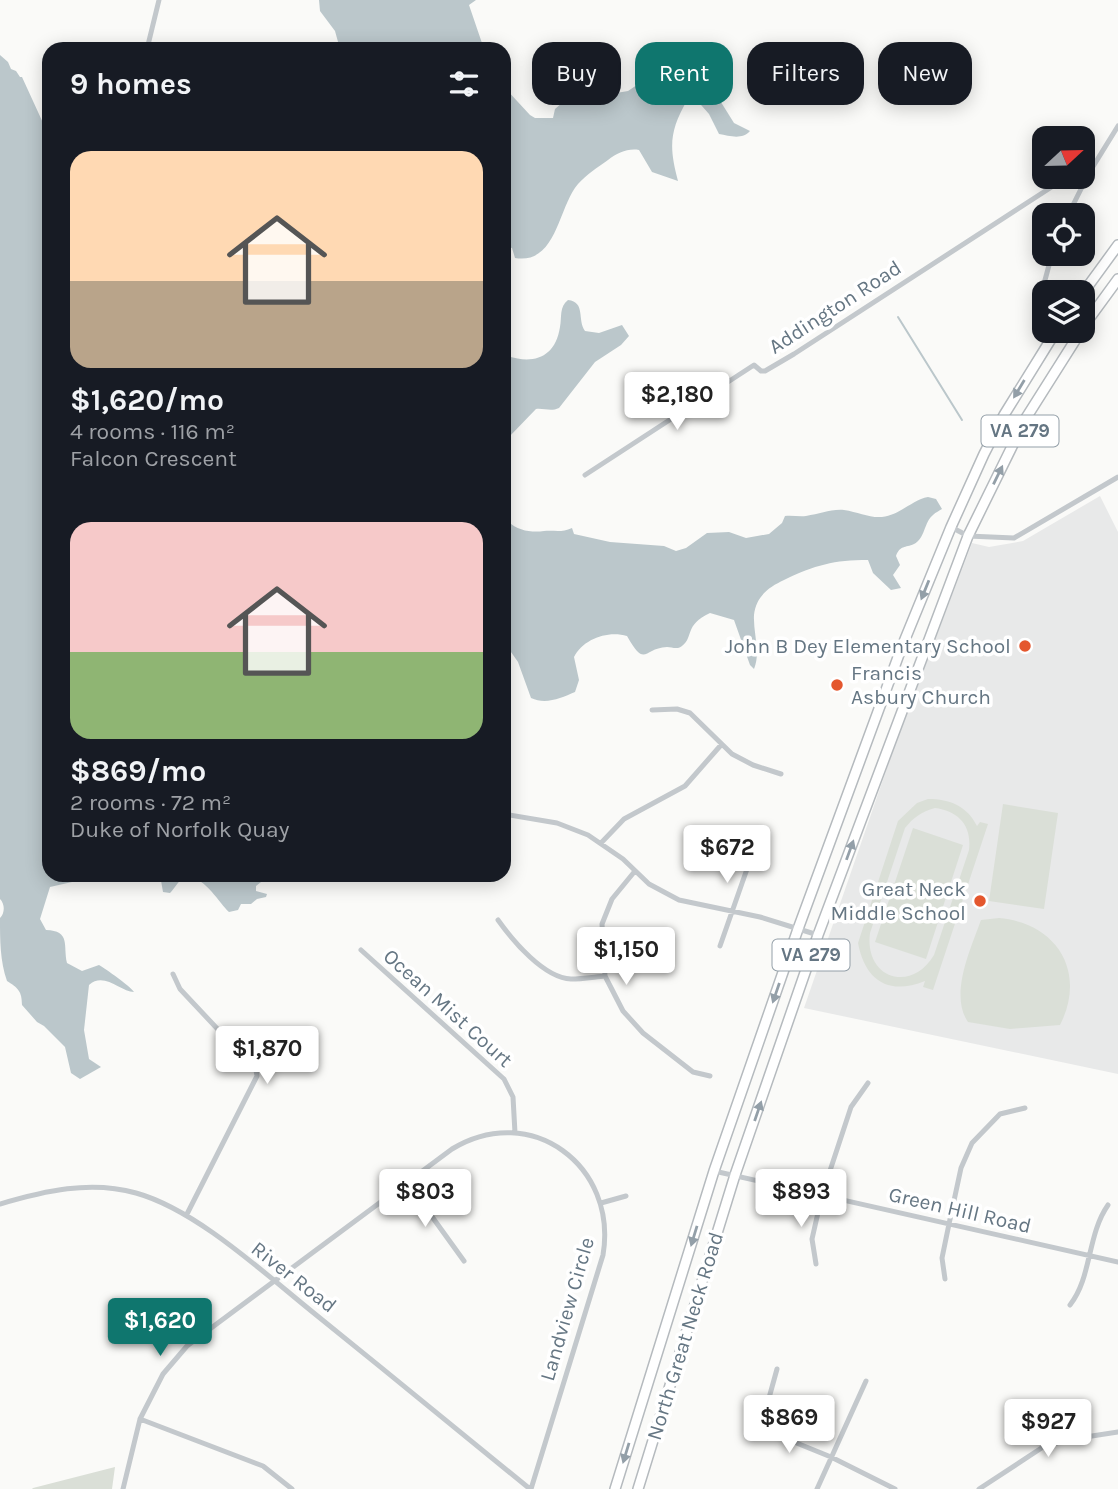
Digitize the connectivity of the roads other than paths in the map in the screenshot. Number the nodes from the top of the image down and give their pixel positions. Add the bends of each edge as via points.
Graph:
1 (159, 0) edge
2 (149, 42) edge
3 (1118, 127) edge
4 (1096, 161) edge
5 (1048, 189) edge
6 (1118, 245) edge
7 (1118, 279) edge
8 (1092, 280) edge
9 (1095, 311) edge
10 (1049, 343) edge
11 (1073, 343) edge
12 (585, 475) dead end
13 (1118, 477) edge
14 (951, 527) junction
15 (968, 536) junction
16 (652, 710) dead end
17 (722, 745) junction
18 (781, 774) dead end
19 (511, 815) edge
20 (601, 843) junction
21 (747, 869) dead end
22 (635, 871) junction
23 (732, 911) junction
24 (498, 920) dead end
25 (798, 929) junction
26 (818, 935) junction
27 (720, 946) dead end
28 (361, 950) dead end
29 (173, 974) dead end
30 (605, 976) junction
31 (710, 1076) dead end
32 (868, 1083) dead end
33 (1025, 1108) dead end
34 (515, 1133) junction
35 (714, 1171) junction
36 (735, 1175) junction
37 (407, 1182) junction
38 (822, 1195) junction
39 (626, 1196) dead end
40 (601, 1203) junction
41 (0, 1204) edge
42 (1108, 1205) dead end
43 (187, 1214) junction
44 (949, 1224) junction
45 (1088, 1255) junction
46 (464, 1261) dead end
47 (1118, 1262) edge
48 (816, 1264) dead end
49 (946, 1279) dead end
50 (274, 1280) junction
51 (1070, 1305) dead end
52 (777, 1369) dead end
53 (866, 1381) dead end
54 (140, 1419) junction
55 (1118, 1432) edge
56 (831, 1457) junction
57 (123, 1489) edge
58 (292, 1489) edge
59 (530, 1489) edge
60 (615, 1489) edge
61 (638, 1489) edge
62 (817, 1489) edge
63 (895, 1489) edge
64 (979, 1489) edge

1 - 2 street
3 - 4 street
5 - 12 street, Addington Road via 793,354 765,371 754,365
6 - 8 main road
7 - 9 main road, North Great Neck Road / VA 279
10 -> 14 main road, North Great Neck Road / VA 279 via 1004,415
15 -> 11 main road, North Great Neck Road / VA 279 via 1026,418
13 - 15 street via 1014,538
14 - 15 street
14 -> 25 main road, North Great Neck Road / VA 279
26 -> 15 main road, North Great Neck Road / VA 279
16 - 17 street via 690,713
17 - 18 street via 746,761
17 - 20 street via 685,786 624,819
19 - 20 street via 557,823
20 - 22 street
21 - 23 street
22 - 23 street via 679,900
22 - 30 street via 612,899 602,924
23 - 25 street
23 - 27 street
24 - 30 street via 515,943 551,972 569,979
25 - 26 street
25 -> 35 main road, North Great Neck Road / VA 279
36 -> 26 main road, North Great Neck Road / VA 279
28 - 34 street, Ocean Mist Court via 504,1079 513,1097
29 - 43 street via 180,989 257,1076
30 - 31 street via 623,1010 643,1033 693,1072
32 - 38 street via 851,1107
33 - 44 street via 1000,1114 972,1143 961,1168
34 - 37 street, Landview Circle via 486,1134 463,1143
34 - 40 street, Landview Circle via 539,1138 566,1153 586,1172
35 - 36 street, Green Hill Road
35 -> 60 main road, North Great Neck Road / VA 279
36 - 38 street, Green Hill Road
36 - 61 main road, North Great Neck Road / VA 279
37 - 46 street
37 - 50 street, Landview Circle
38 - 44 street, Green Hill Road
38 - 48 street via 812,1238
39 - 40 street
40 - 59 street, Landview Circle via 606,1229 603,1255
41 - 43 street, River Road via 42,1191 89,1186 135,1193
42 - 45 street
43 - 50 street, River Road
44 - 45 street, Green Hill Road
44 - 49 street via 942,1258
45 - 47 street, Green Hill Road
45 - 51 street via 1080,1289
50 - 54 street, Landview Circle via 187,1346 163,1374
50 - 59 street, River Road
52 - 56 street via 765,1410 768,1428 778,1437
53 - 56 street
54 - 57 street, Landview Circle
54 - 58 street via 263,1466
55 - 64 street via 1043,1447
56 - 62 street
56 - 63 street

